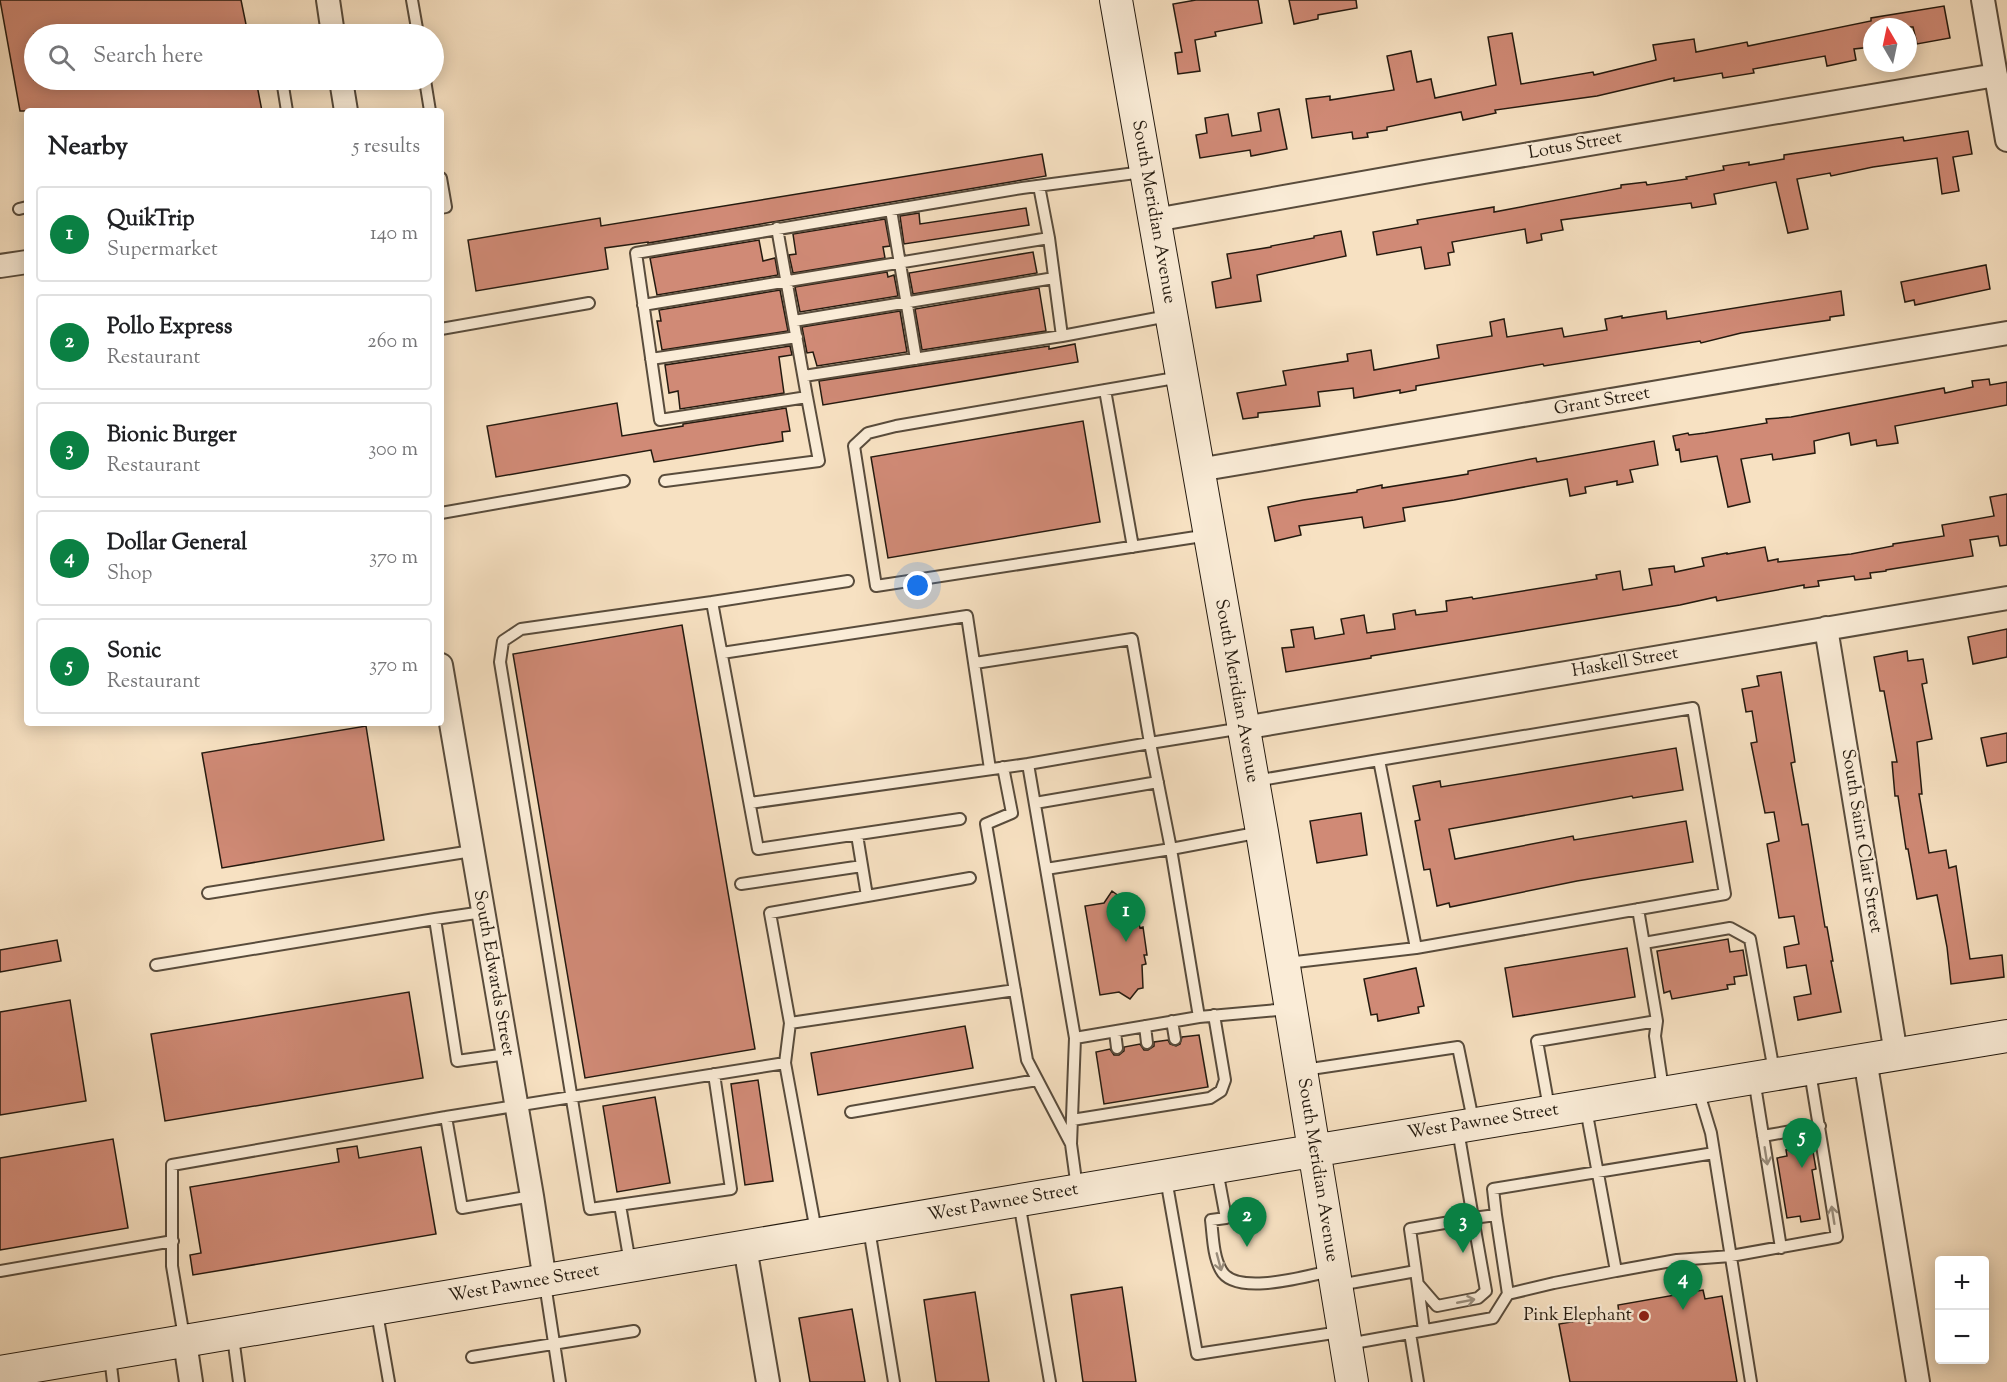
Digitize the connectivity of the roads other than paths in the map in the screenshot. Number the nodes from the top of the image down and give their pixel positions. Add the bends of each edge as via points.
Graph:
1 (328, 0) edge
2 (412, 0) edge
3 (1116, 0) edge
4 (1983, 0) edge
5 (332, 24) edge
6 (416, 24) edge
7 (1996, 75) junction
8 (284, 90) edge
9 (343, 90) edge
10 (427, 90) edge
11 (287, 108) edge
12 (346, 108) edge
13 (430, 108) edge
14 (2007, 140) edge
15 (1146, 171) junction
16 (1039, 186) junction
17 (891, 210) junction
18 (1155, 220) junction
19 (777, 228) junction
20 (1049, 238) junction
21 (24, 262) edge
22 (901, 262) junction
23 (0, 266) edge
24 (1054, 278) junction
25 (787, 281) junction
26 (908, 302) junction
27 (589, 303) dead end
28 (644, 305) junction
29 (1171, 315) junction
30 (794, 321) junction
31 (444, 328) edge
32 (2007, 333) edge
33 (1062, 336) junction
34 (797, 337) junction
35 (651, 359) junction
36 (916, 359) junction
37 (804, 376) junction
38 (1182, 376) junction
39 (1105, 390) junction
40 (807, 397) junction
41 (1198, 470) junction
42 (624, 481) dead end
43 (665, 481) dead end
44 (444, 512) edge
45 (1209, 535) junction
46 (1133, 546) junction
47 (848, 581) dead end
48 (2007, 598) edge
49 (712, 602) junction
50 (1827, 628) junction
51 (722, 653) junction
52 (975, 663) junction
53 (445, 710) edge
54 (1243, 728) junction
55 (1150, 743) junction
56 (1379, 760) junction
57 (1028, 764) junction
58 (1003, 767) junction
59 (990, 769) junction
60 (1158, 782) junction
61 (1252, 782) junction
62 (750, 803) junction
63 (1035, 803) junction
64 (960, 819) dead end
65 (1262, 832) junction
66 (857, 835) junction
67 (1171, 849) junction
68 (472, 851) junction
69 (862, 866) junction
70 (1046, 869) junction
71 (970, 878) dead end
72 (741, 884) dead end
73 (208, 893) dead end
74 (867, 896) junction
75 (1638, 909) junction
76 (483, 912) junction
77 (435, 919) junction
78 (1644, 943) junction
79 (1416, 948) junction
80 (1283, 963) junction
81 (156, 965) dead end
82 (1015, 990) junction
83 (1291, 1009) junction
84 (1214, 1015) junction
85 (1199, 1017) junction
86 (1172, 1021) junction
87 (1657, 1021) junction
88 (790, 1023) junction
89 (1145, 1026) junction
90 (1115, 1032) junction
91 (2007, 1036) edge
92 (1075, 1038) junction
93 (1175, 1039) dead end
94 (1147, 1043) dead end
95 (1117, 1048) dead end
96 (507, 1054) junction
97 (1896, 1054) junction
98 (1865, 1059) junction
99 (785, 1063) junction
100 (1809, 1068) junction
101 (1301, 1070) junction
102 (714, 1074) junction
103 (1764, 1076) junction
104 (1037, 1080) junction
105 (1697, 1087) junction
106 (1663, 1092) junction
107 (570, 1096) junction
108 (1585, 1105) junction
109 (516, 1106) junction
110 (1550, 1111) junction
111 (850, 1112) dead end
112 (446, 1117) junction
113 (1072, 1120) junction
114 (1466, 1125) junction
115 (1820, 1126) junction
116 (1763, 1136) junction
117 (1071, 1144) junction
118 (1314, 1150) junction
119 (1714, 1153) junction
120 (1217, 1167) junction
121 (1597, 1171) junction
122 (1165, 1175) junction
123 (1077, 1191) junction
124 (532, 1196) junction
125 (1019, 1200) junction
126 (620, 1205) junction
127 (1496, 1215) junction
128 (1473, 1218) junction
129 (869, 1226) junction
130 (817, 1235) junction
131 (173, 1241) junction
132 (745, 1247) junction
133 (1780, 1248) junction
134 (1731, 1256) junction
135 (630, 1266) junction
136 (0, 1271) edge
137 (1416, 1271) junction
138 (1616, 1271) junction
139 (1335, 1278) junction
140 (545, 1281) junction
141 (1418, 1284) junction
142 (1508, 1294) junction
143 (376, 1309) junction
144 (1424, 1330) junction
145 (634, 1331) dead end
146 (232, 1333) junction
147 (1410, 1333) junction
148 (1345, 1338) junction
149 (185, 1341) junction
150 (554, 1344) junction
151 (472, 1357) dead end
152 (111, 1368) edge
153 (0, 1372) edge
154 (191, 1382) edge
155 (239, 1382) edge
156 (389, 1382) edge
157 (560, 1382) edge
158 (768, 1382) edge
159 (894, 1382) edge
160 (1050, 1382) edge
161 (1352, 1382) edge
162 (1418, 1382) edge
163 (1750, 1382) edge
164 (1918, 1382) edge

1 - 5 street
2 - 6 lane
3 - 15 main road, South Meridian Avenue
4 - 7 street
7 - 14 street
7 - 18 street, Lotus Street
8 - 11 lane
9 - 12 street
10 - 13 lane
15 - 16 lane
15 - 18 main road, South Meridian Avenue
16 - 17 lane
16 - 20 lane
17 - 19 lane
17 - 22 lane
18 - 29 main road, South Meridian Avenue
19 - 25 lane
19 - 28 lane via 636,253
20 - 22 lane
20 - 24 lane
21 - 23 street
22 - 25 lane
22 - 26 lane
24 - 26 lane
24 - 33 lane
25 - 28 lane
25 - 30 lane
26 - 30 lane
26 - 36 lane
27 - 31 lane
28 - 35 lane
29 - 33 lane
29 - 38 main road, South Meridian Avenue
30 - 34 lane
32 - 41 street, Grant Street
33 - 36 lane
34 - 35 lane
34 - 37 lane
35 - 40 lane via 660,420
36 - 37 lane
37 - 40 lane
38 - 39 lane
38 - 41 main road, South Meridian Avenue
39 - 46 lane
39 - 46 lane via 868,433 854,446 876,586
40 - 43 lane via 819,461
41 - 45 main road, South Meridian Avenue
42 - 44 lane
45 - 46 lane
45 - 54 main road, South Meridian Avenue
47 - 49 lane
48 - 50 street, Haskell Street
49 - 51 lane
49 - 107 lane via 521,629 503,641 500,662
50 - 54 street, Haskell Street
50 - 97 street, South Saint Clair Street
51 - 52 lane via 967,616
51 - 62 lane
52 - 55 lane via 1132,639
52 - 59 lane
53 - 68 street, South Edwards Street
54 - 55 lane
54 - 61 main road, South Meridian Avenue
55 - 57 lane
55 - 60 lane
56 - 61 lane
56 - 75 lane via 1693,708 1725,894
56 - 79 lane
57 - 58 lane
57 - 63 lane
58 - 59 lane
58 - 82 lane via 1012,813 986,825
59 - 62 lane
60 - 63 lane
60 - 67 lane
61 - 65 main road, South Meridian Avenue
62 - 66 lane via 758,849
63 - 70 lane
64 - 66 lane
65 - 67 lane
65 - 80 main road, South Meridian Avenue
66 - 69 lane
67 - 70 lane
67 - 85 lane
68 - 73 lane
68 - 76 street, South Edwards Street
69 - 72 lane
69 - 74 lane
70 - 92 lane
71 - 74 lane
74 - 88 lane via 770,913
75 - 78 lane
75 - 79 lane
76 - 77 lane
76 - 96 street, South Edwards Street
77 - 81 lane
77 - 96 lane via 457,1061
78 - 87 lane
78 - 103 lane via 1730,928 1750,939
79 - 80 lane
80 - 83 main road, South Meridian Avenue
82 - 88 lane
82 - 104 lane via 1027,1060
83 - 84 lane
83 - 101 main road, South Meridian Avenue
84 - 85 lane
84 - 113 lane via 1225,1080 1221,1091 1210,1098 1156,1101
85 - 86 lane
86 - 89 lane
86 - 93 lane
87 - 106 lane via 1655,1036
87 - 110 lane via 1538,1041
88 - 99 lane
89 - 90 lane
89 - 94 lane
90 - 92 lane
90 - 95 lane
91 - 97 main road, West Pawnee Street
92 - 113 lane
96 - 109 street, South Edwards Street
97 - 98 main road, West Pawnee Street
98 - 100 main road, West Pawnee Street
98 - 164 street
99 - 102 lane
99 - 130 lane
100 - 103 main road, West Pawnee Street
100 - 115 lane
101 - 114 lane via 1458,1047
101 - 118 main road, South Meridian Avenue
102 - 107 lane
102 - 126 lane via 731,1189
103 - 105 main road, West Pawnee Street
103 - 116 lane
104 - 111 lane
104 - 117 lane
105 - 106 main road, West Pawnee Street
105 - 119 lane
106 - 108 main road, West Pawnee Street
107 - 109 lane
107 - 126 lane via 590,1209
108 - 110 main road, West Pawnee Street
108 - 121 lane
109 - 112 lane
109 - 124 street, South Edwards Street
110 - 114 main road, West Pawnee Street
112 - 124 lane via 462,1208
112 - 131 lane via 172,1165
113 - 117 lane
114 - 118 main road, West Pawnee Street
114 - 128 lane
115 - 116 lane
133 -> 115 lane via 1837,1237
116 -> 133 lane
117 - 123 lane
118 - 120 main road, West Pawnee Street
118 - 139 main road, South Meridian Avenue
119 - 121 lane
119 - 134 lane
120 - 122 main road, West Pawnee Street
120 -> 139 lane via 1226,1218 1211,1220 1222,1272 1242,1283
121 - 127 lane via 1493,1189
121 - 138 lane
122 - 123 main road, West Pawnee Street
122 - 148 lane via 1197,1354
123 - 125 main road, West Pawnee Street
124 - 140 street, South Edwards Street
125 - 129 main road, West Pawnee Street
125 - 160 lane
126 - 135 lane
127 - 128 lane
127 - 142 lane
128 - 137 lane via 1410,1229
141 -> 128 lane via 1437,1306 1478,1298 1486,1291
129 - 130 main road, West Pawnee Street
129 - 159 lane
130 - 132 main road, West Pawnee Street
131 - 136 lane
131 - 149 lane via 172,1266
132 - 135 main road, West Pawnee Street
132 - 158 street
133 - 134 lane
134 - 138 lane via 1677,1260
134 - 163 lane
135 - 140 main road, West Pawnee Street
137 - 139 lane
137 - 141 lane
138 - 142 lane
139 - 148 main road, South Meridian Avenue
140 - 143 main road, West Pawnee Street
140 - 150 lane
141 - 144 lane
142 - 144 lane via 1493,1318
143 - 146 main road, West Pawnee Street
143 - 156 lane
144 - 147 lane
145 - 150 lane
146 - 149 main road, West Pawnee Street
146 - 155 lane
147 - 148 lane
147 - 162 lane
148 - 161 main road, South Meridian Avenue
149 - 152 main road, West Pawnee Street
149 - 154 street
150 - 151 lane
150 - 157 lane
152 - 153 main road, West Pawnee Street

